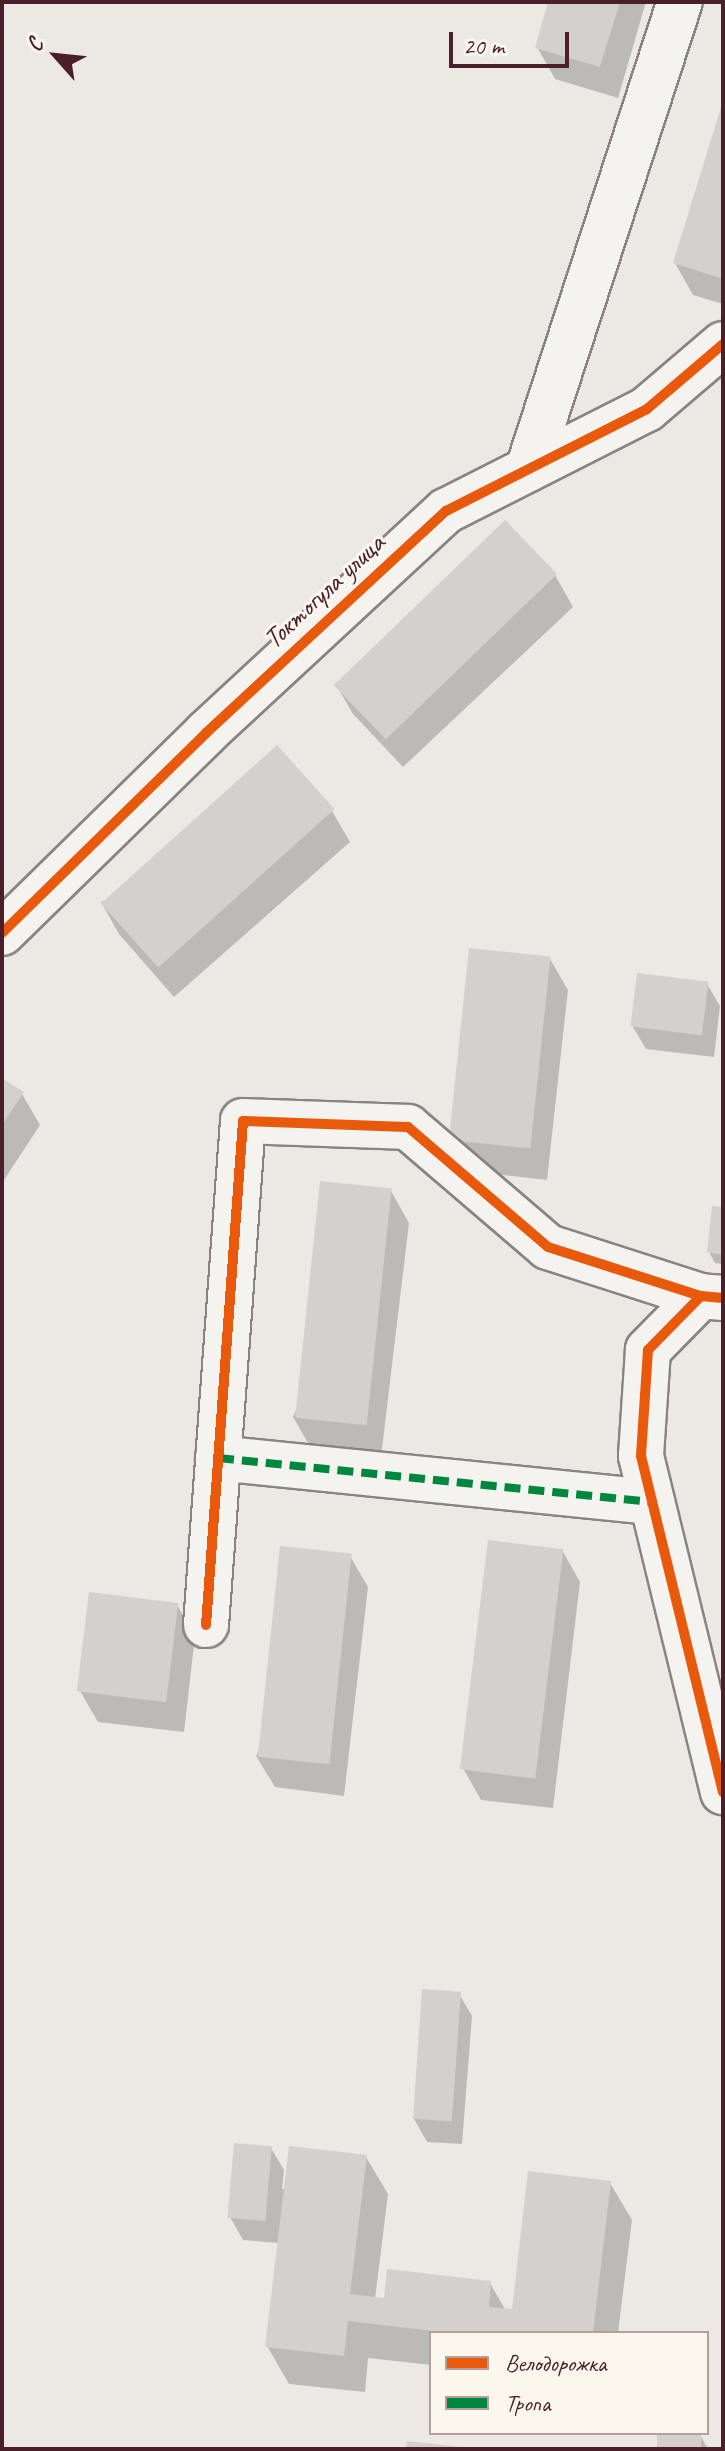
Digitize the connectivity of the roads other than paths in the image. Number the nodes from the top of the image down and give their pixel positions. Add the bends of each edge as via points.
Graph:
1 (680, 2) edge
2 (723, 344) edge
3 (528, 469) junction
4 (2, 933) edge
5 (712, 1297) edge
6 (218, 1458) junction
7 (652, 1502) junction
8 (206, 1625) dead end
9 (723, 1792) edge

1 - 3 street
2 - 3 street, Токтогула улица via 647,409
3 - 4 street, Токтогула улица via 446,511 206,733
5 - 6 street via 548,1247 408,1127 243,1121
5 - 7 street via 648,1350 641,1456
6 - 7 street
6 - 8 street
7 - 9 street

